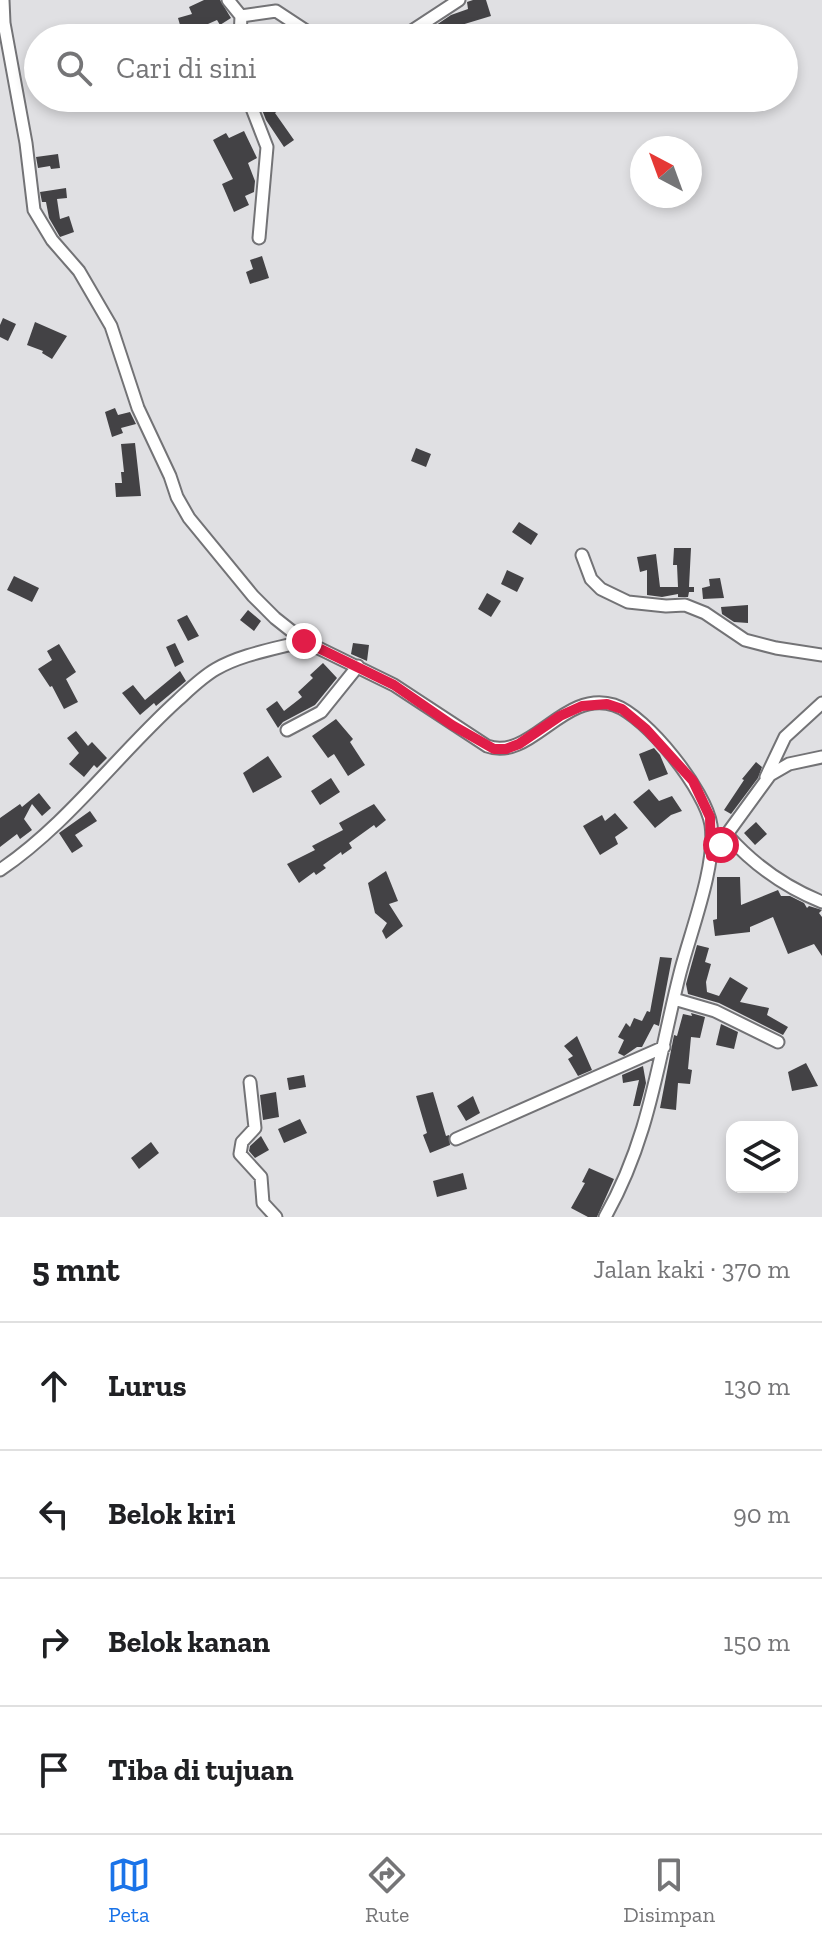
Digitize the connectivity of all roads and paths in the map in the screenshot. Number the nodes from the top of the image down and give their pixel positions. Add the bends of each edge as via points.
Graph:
1 (3, 0) edge
2 (228, 0) edge
3 (459, 0) edge
4 (241, 16) junction
5 (241, 24) edge
6 (296, 24) edge
7 (422, 24) edge
8 (253, 112) edge
9 (259, 238) dead end
10 (582, 555) dead end
11 (304, 641) junction
12 (822, 655) edge
13 (358, 666) junction
14 (822, 703) edge
15 (287, 730) dead end
16 (822, 757) edge
17 (765, 780) junction
18 (728, 836) junction
19 (711, 856) junction
20 (0, 870) edge
21 (822, 902) edge
22 (674, 999) junction
23 (778, 1042) dead end
24 (664, 1047) junction
25 (250, 1082) dead end
26 (456, 1139) dead end
27 (276, 1217) edge
28 (605, 1217) edge

1 - 11 street via 34,210 111,326 138,408 189,518 253,596
2 - 4 street
3 - 7 street
4 - 5 street
4 - 6 street via 276,11
8 - 9 street via 267,147
10 - 12 street via 591,579 628,602 685,605 745,640
11 - 13 street
11 - 20 street via 216,668 138,737 50,831
13 - 15 street via 321,712
13 - 19 street via 494,749 519,744 582,706 622,709 693,781 710,817
14 - 17 street via 785,737
16 - 17 street via 789,764
17 - 18 street
18 - 19 street
18 - 21 street via 775,879
19 - 22 street
22 - 23 street via 715,1011
22 - 24 street
24 - 26 street
24 - 28 street via 635,1157
25 - 27 street via 255,1128 242,1142 240,1154 261,1177 263,1203

